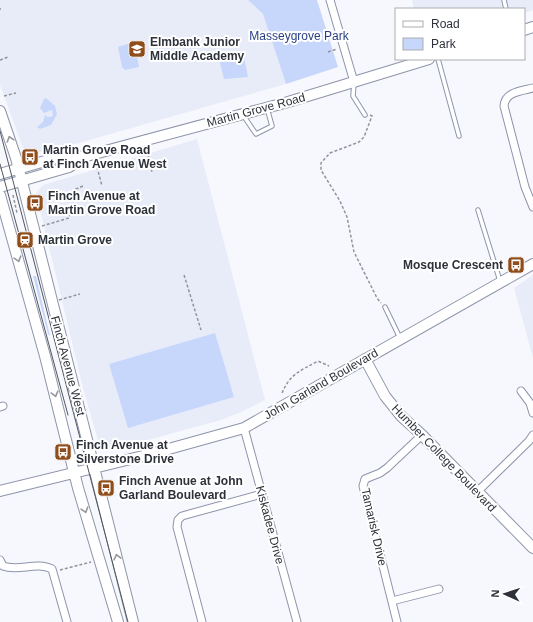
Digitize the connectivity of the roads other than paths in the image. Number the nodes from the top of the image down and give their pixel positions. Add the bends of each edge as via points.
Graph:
1 (330, 0) edge
2 (426, 60) edge
3 (438, 60) edge
4 (354, 82) junction
5 (533, 88) edge
6 (267, 108) junction
7 (0, 111) edge
8 (242, 114) junction
9 (365, 115) road end
10 (459, 136) dead end
11 (83, 157) junction
12 (18, 168) junction
13 (0, 174) edge
14 (21, 181) junction
15 (0, 187) edge
16 (0, 195) edge
17 (533, 207) edge
18 (478, 210) dead end
19 (533, 264) edge
20 (500, 282) junction
21 (385, 307) road end
22 (400, 339) junction
23 (365, 360) junction
24 (521, 391) dead end
25 (533, 413) edge
26 (244, 428) junction
27 (422, 435) junction
28 (533, 435) edge
29 (94, 468) junction
30 (75, 472) junction
31 (0, 491) edge
32 (477, 492) junction
33 (262, 494) junction
34 (533, 548) edge
35 (0, 560) edge
36 (439, 589) dead end
37 (392, 601) junction
38 (67, 622) edge
39 (118, 622) edge
40 (134, 622) edge
41 (202, 622) edge
42 (297, 622) edge
43 (397, 622) edge

1 - 4 street
2 - 4 main road, Martin Grove Road
3 - 10 lane
4 - 6 main road, Martin Grove Road
4 - 9 lane via 353,96
5 - 17 street via 508,95 504,106 525,187
6 - 8 main road, Martin Grove Road
6 - 8 lane via 272,126 256,134
12 -> 7 main road, Finch Avenue West
8 - 11 main road, Martin Grove Road
11 - 12 main road, Martin Grove Road via 66,155
11 - 14 main road, Martin Grove Road via 70,166
12 - 13 main road, Martin Grove Road
12 - 14 main road, Finch Avenue West
14 - 15 main road, Martin Grove Road
14 - 29 main road, Finch Avenue West
16 -> 30 main road, Finch Avenue West
18 - 20 lane
19 - 20 main road, John Garland Boulevard
20 - 22 main road, John Garland Boulevard
21 - 22 lane
22 - 23 main road, John Garland Boulevard
23 - 26 main road, John Garland Boulevard
23 - 27 main road, Humber College Boulevard via 394,407
24 - 25 street via 530,403
26 - 29 main road, John Garland Boulevard
26 - 33 street, Kiskadee Drive
27 - 32 main road, Humber College Boulevard
27 - 37 street, Tamarisk Drive via 387,468 365,478 363,486
28 - 32 street
29 - 30 main road, John Garland Boulevard
40 -> 29 main road, Finch Avenue West
30 - 31 main road, John Garland Boulevard
30 -> 39 main road, Finch Avenue West
32 - 34 main road, Humber College Boulevard
33 - 41 street via 182,516 178,520 177,527
33 - 42 street, Kiskadee Drive
35 - 38 street via 3,566 10,568 44,565 54,572
36 - 37 street
37 - 43 street, Tamarisk Drive

